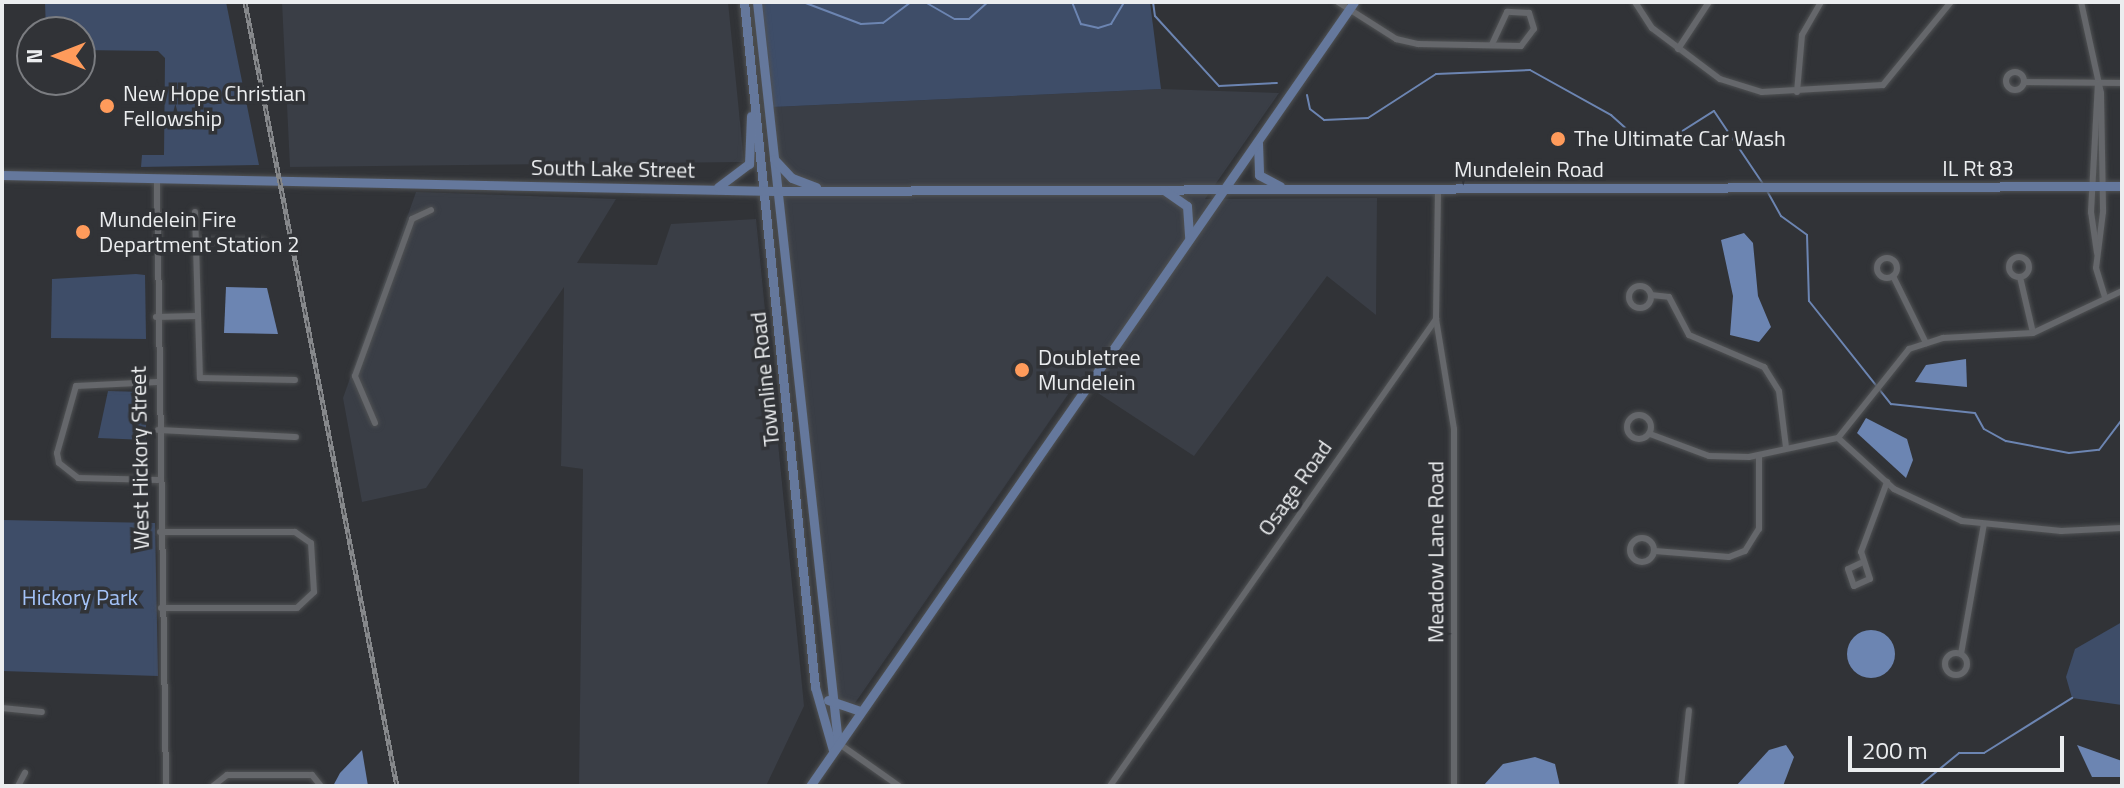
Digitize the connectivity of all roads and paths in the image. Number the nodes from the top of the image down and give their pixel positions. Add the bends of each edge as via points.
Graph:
1 (744, 2) edge
2 (757, 2) edge
3 (1338, 2) edge
4 (1635, 2) edge
5 (1709, 2) edge
6 (1821, 2) edge
7 (1951, 2) edge
8 (2081, 2) edge
9 (1352, 6) edge
10 (1492, 44) junction
11 (1678, 49) junction
12 (2024, 82) dead end
13 (2098, 83) junction
14 (2122, 83) edge
15 (1797, 92) junction
16 (754, 100) junction
17 (1258, 139) junction
18 (771, 152) junction
19 (2, 175) edge
20 (157, 178) junction
21 (2099, 186) junction
22 (2122, 186) edge
23 (1287, 188) junction
24 (1438, 188) junction
25 (1834, 188) joint
26 (714, 189) junction
27 (1163, 189) junction
28 (1223, 189) junction
29 (763, 190) junction
30 (775, 191) junction
31 (831, 191) junction
32 (431, 210) dead end
33 (195, 212) dead end
34 (1189, 238) junction
35 (195, 241) junction
36 (263, 241) dead end
37 (2097, 253) junction
38 (1893, 276) dead end
39 (2020, 277) dead end
40 (2122, 291) edge
41 (1651, 295) dead end
42 (2105, 297) junction
43 (196, 316) junction
44 (156, 317) junction
45 (1436, 319) junction
46 (2033, 333) junction
47 (1926, 343) junction
48 (295, 380) dead end
49 (157, 382) junction
50 (375, 423) dead end
51 (158, 430) junction
52 (1650, 434) junction
53 (296, 437) dead end
54 (1838, 438) junction
55 (1786, 447) junction
56 (1759, 455) junction
57 (158, 480) junction
58 (1887, 482) junction
59 (1984, 524) junction
60 (2122, 528) edge
61 (160, 532) junction
62 (1655, 551) junction
63 (1861, 563) dead end
64 (161, 608) junction
65 (1961, 654) dead end
66 (828, 700) junction
67 (2, 708) edge
68 (1689, 710) dead end
69 (860, 711) junction
70 (42, 712) dead end
71 (836, 746) junction
72 (25, 773) dead end
73 (257, 775) junction
74 (18, 786) edge
75 (166, 786) edge
76 (213, 786) edge
77 (258, 786) edge
78 (321, 786) edge
79 (810, 786) edge
80 (899, 786) edge
81 (1110, 786) edge
82 (1454, 786) edge
83 (1681, 786) edge

1 - 16 main road, Townline Road
2 - 18 main road, Townline Road
3 - 9 street
4 - 11 street
5 - 11 street
6 - 15 street via 1798,49
7 - 15 street via 1883,85
8 - 13 street
9 - 10 street via 1405,43
9 - 17 main road
10 - 10 street via 1525,44 1534,29 1529,13 1507,12
11 - 15 street via 1730,84
12 - 13 street
13 - 14 street
13 - 21 street
16 - 26 main road via 749,164
16 - 29 main road, Townline Road
17 - 23 main road via 1259,175
17 - 28 main road
18 - 30 main road, Townline Road
18 - 31 main road via 792,178
19 - 20 main road, South Lake Street
20 - 26 main road, South Lake Street
20 - 44 street, West Hickory Street
21 - 22 main road, IL Rt 83
21 - 25 main road, IL Rt 83
21 - 37 street
21 - 37 street
23 - 24 main road, Mundelein Road
23 - 28 main road, Mundelein Road
24 - 25 main road, Mundelein Road
24 - 45 street
26 - 29 main road, South Lake Street
27 - 28 main road, South Lake Street
27 - 31 main road, South Lake Street
27 - 34 main road via 1187,206
28 - 34 main road
29 - 30 main road, South Lake Street
29 - 71 main road, Townline Road via 815,687
30 - 31 main road, South Lake Street
30 - 66 main road, Townline Road
32 - 50 street via 412,219 355,376
33 - 35 street
34 - 69 main road
35 - 36 street
35 - 43 street
37 - 42 street
38 - 47 street
39 - 46 street
40 - 42 street
41 - 55 street via 1669,297 1689,335 1764,367 1779,391
42 - 46 street
43 - 44 street
43 - 48 street via 200,378
44 - 49 street, West Hickory Street
45 - 81 street, Osage Road
45 - 82 street, Meadow Lane Road via 1454,429
46 - 47 street
47 - 54 street via 1909,349 1893,377 1867,399
49 - 51 street, West Hickory Street
49 - 57 street via 76,386 57,453 59,463 78,478
51 - 53 street
51 - 57 street, West Hickory Street
52 - 52 street via 1645,417 1628,422 1632,437
52 - 56 street via 1709,456
54 - 55 street
54 - 58 street
55 - 56 street
56 - 62 street via 1759,529 1745,551 1729,557
57 - 61 street, West Hickory Street
58 - 59 street via 1962,521
58 - 63 street via 1868,522
59 - 60 street
59 - 65 street
61 - 64 street, West Hickory Street
61 - 64 street via 295,532 311,543 314,592 297,608
62 - 62 street via 1643,538 1630,548 1641,563
64 - 75 street, West Hickory Street
66 - 69 main road
66 - 71 main road, Townline Road
67 - 70 street
68 - 83 street
69 - 71 main road
71 - 79 main road
71 - 80 street
72 - 74 street
73 - 76 street via 227,775
73 - 77 street
73 - 78 street via 312,775

